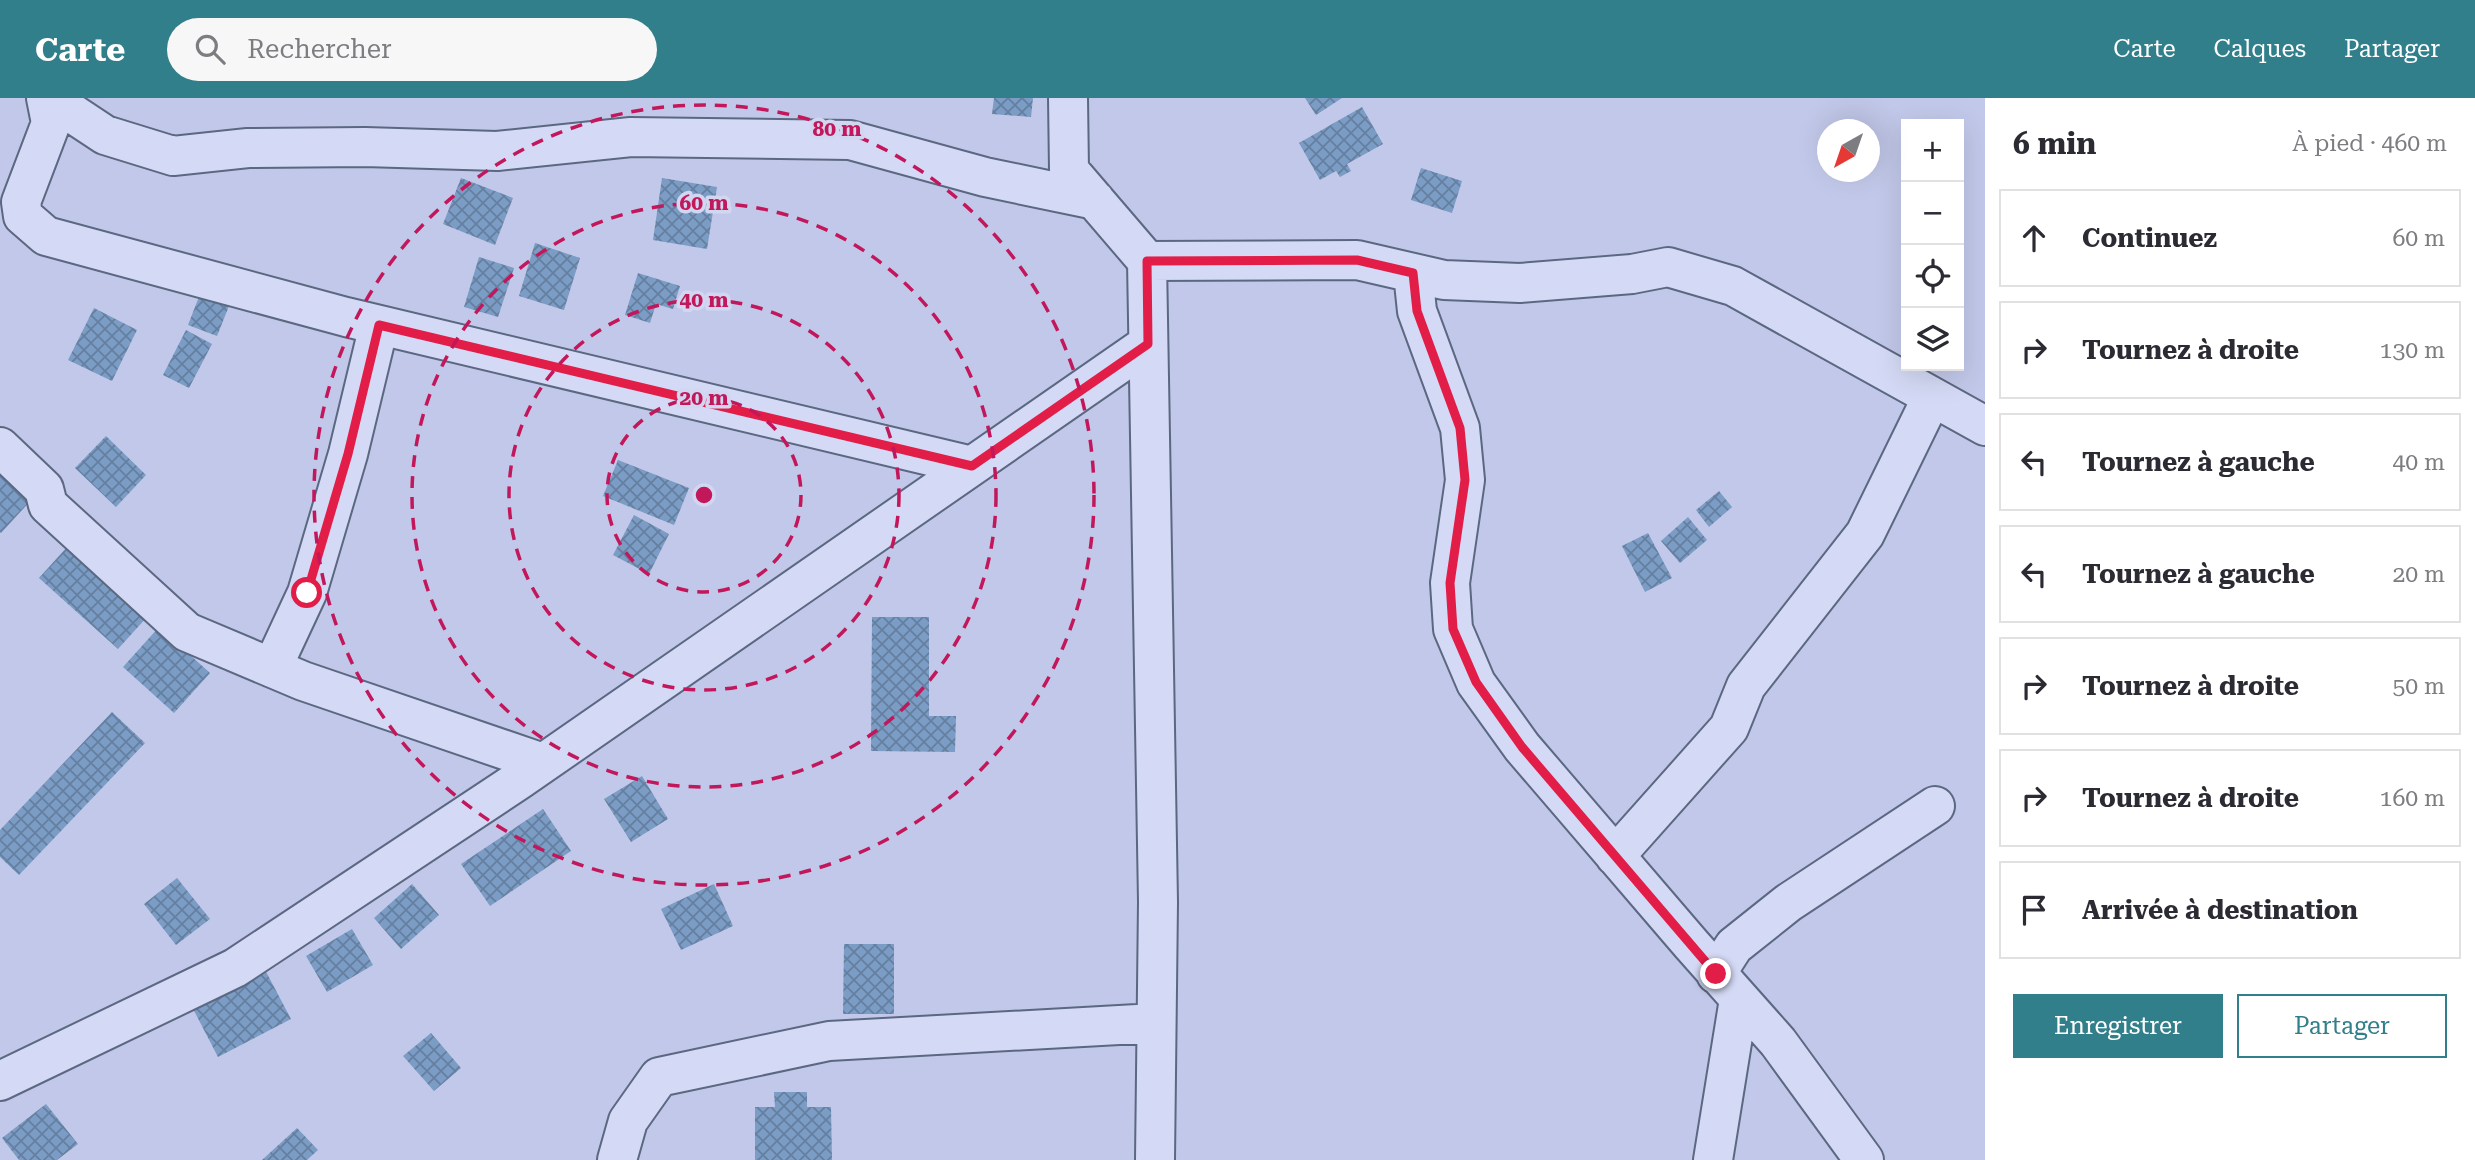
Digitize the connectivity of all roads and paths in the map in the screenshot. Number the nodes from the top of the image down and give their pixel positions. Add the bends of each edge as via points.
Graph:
1 (47, 98) edge
2 (1068, 98) edge
3 (1095, 200) junction
4 (1147, 261) junction
5 (1413, 273) junction
6 (379, 325) junction
7 (1148, 344) junction
8 (1933, 397) junction
9 (1985, 426) edge
10 (0, 447) edge
11 (972, 466) junction
12 (272, 668) junction
13 (543, 763) junction
14 (1935, 806) dead end
15 (1615, 856) junction
16 (1728, 986) junction
17 (1155, 1023) junction
18 (0, 1081) edge
19 (617, 1160) edge
20 (1155, 1160) edge
21 (1713, 1160) edge
22 (1864, 1160) edge

1 - 3 street via 105,135 173,156 248,148 497,151 631,137 850,141
1 - 6 street via 51,124 21,202 23,216 46,236
2 - 3 street via 1069,170
3 - 4 street
4 - 5 street via 1357,260
4 - 7 street
5 - 8 street via 1444,280 1520,284 1668,267 1733,286
5 - 15 street via 1417,311 1460,428 1465,480 1450,583 1453,629 1476,682 1522,747
6 - 11 street
6 - 12 street via 348,454 307,593
7 - 11 street
7 - 17 street via 1158,902
8 - 9 street
8 - 15 street via 1865,534 1746,686 1729,728
10 - 12 street via 44,489 48,505 187,632
11 - 13 street
12 - 13 street
13 - 18 street via 235,968
14 - 16 street via 1788,903 1734,946
15 - 16 street
16 - 21 street
16 - 22 street via 1778,1042
17 - 19 street via 828,1041 659,1077 628,1121
17 - 20 street

